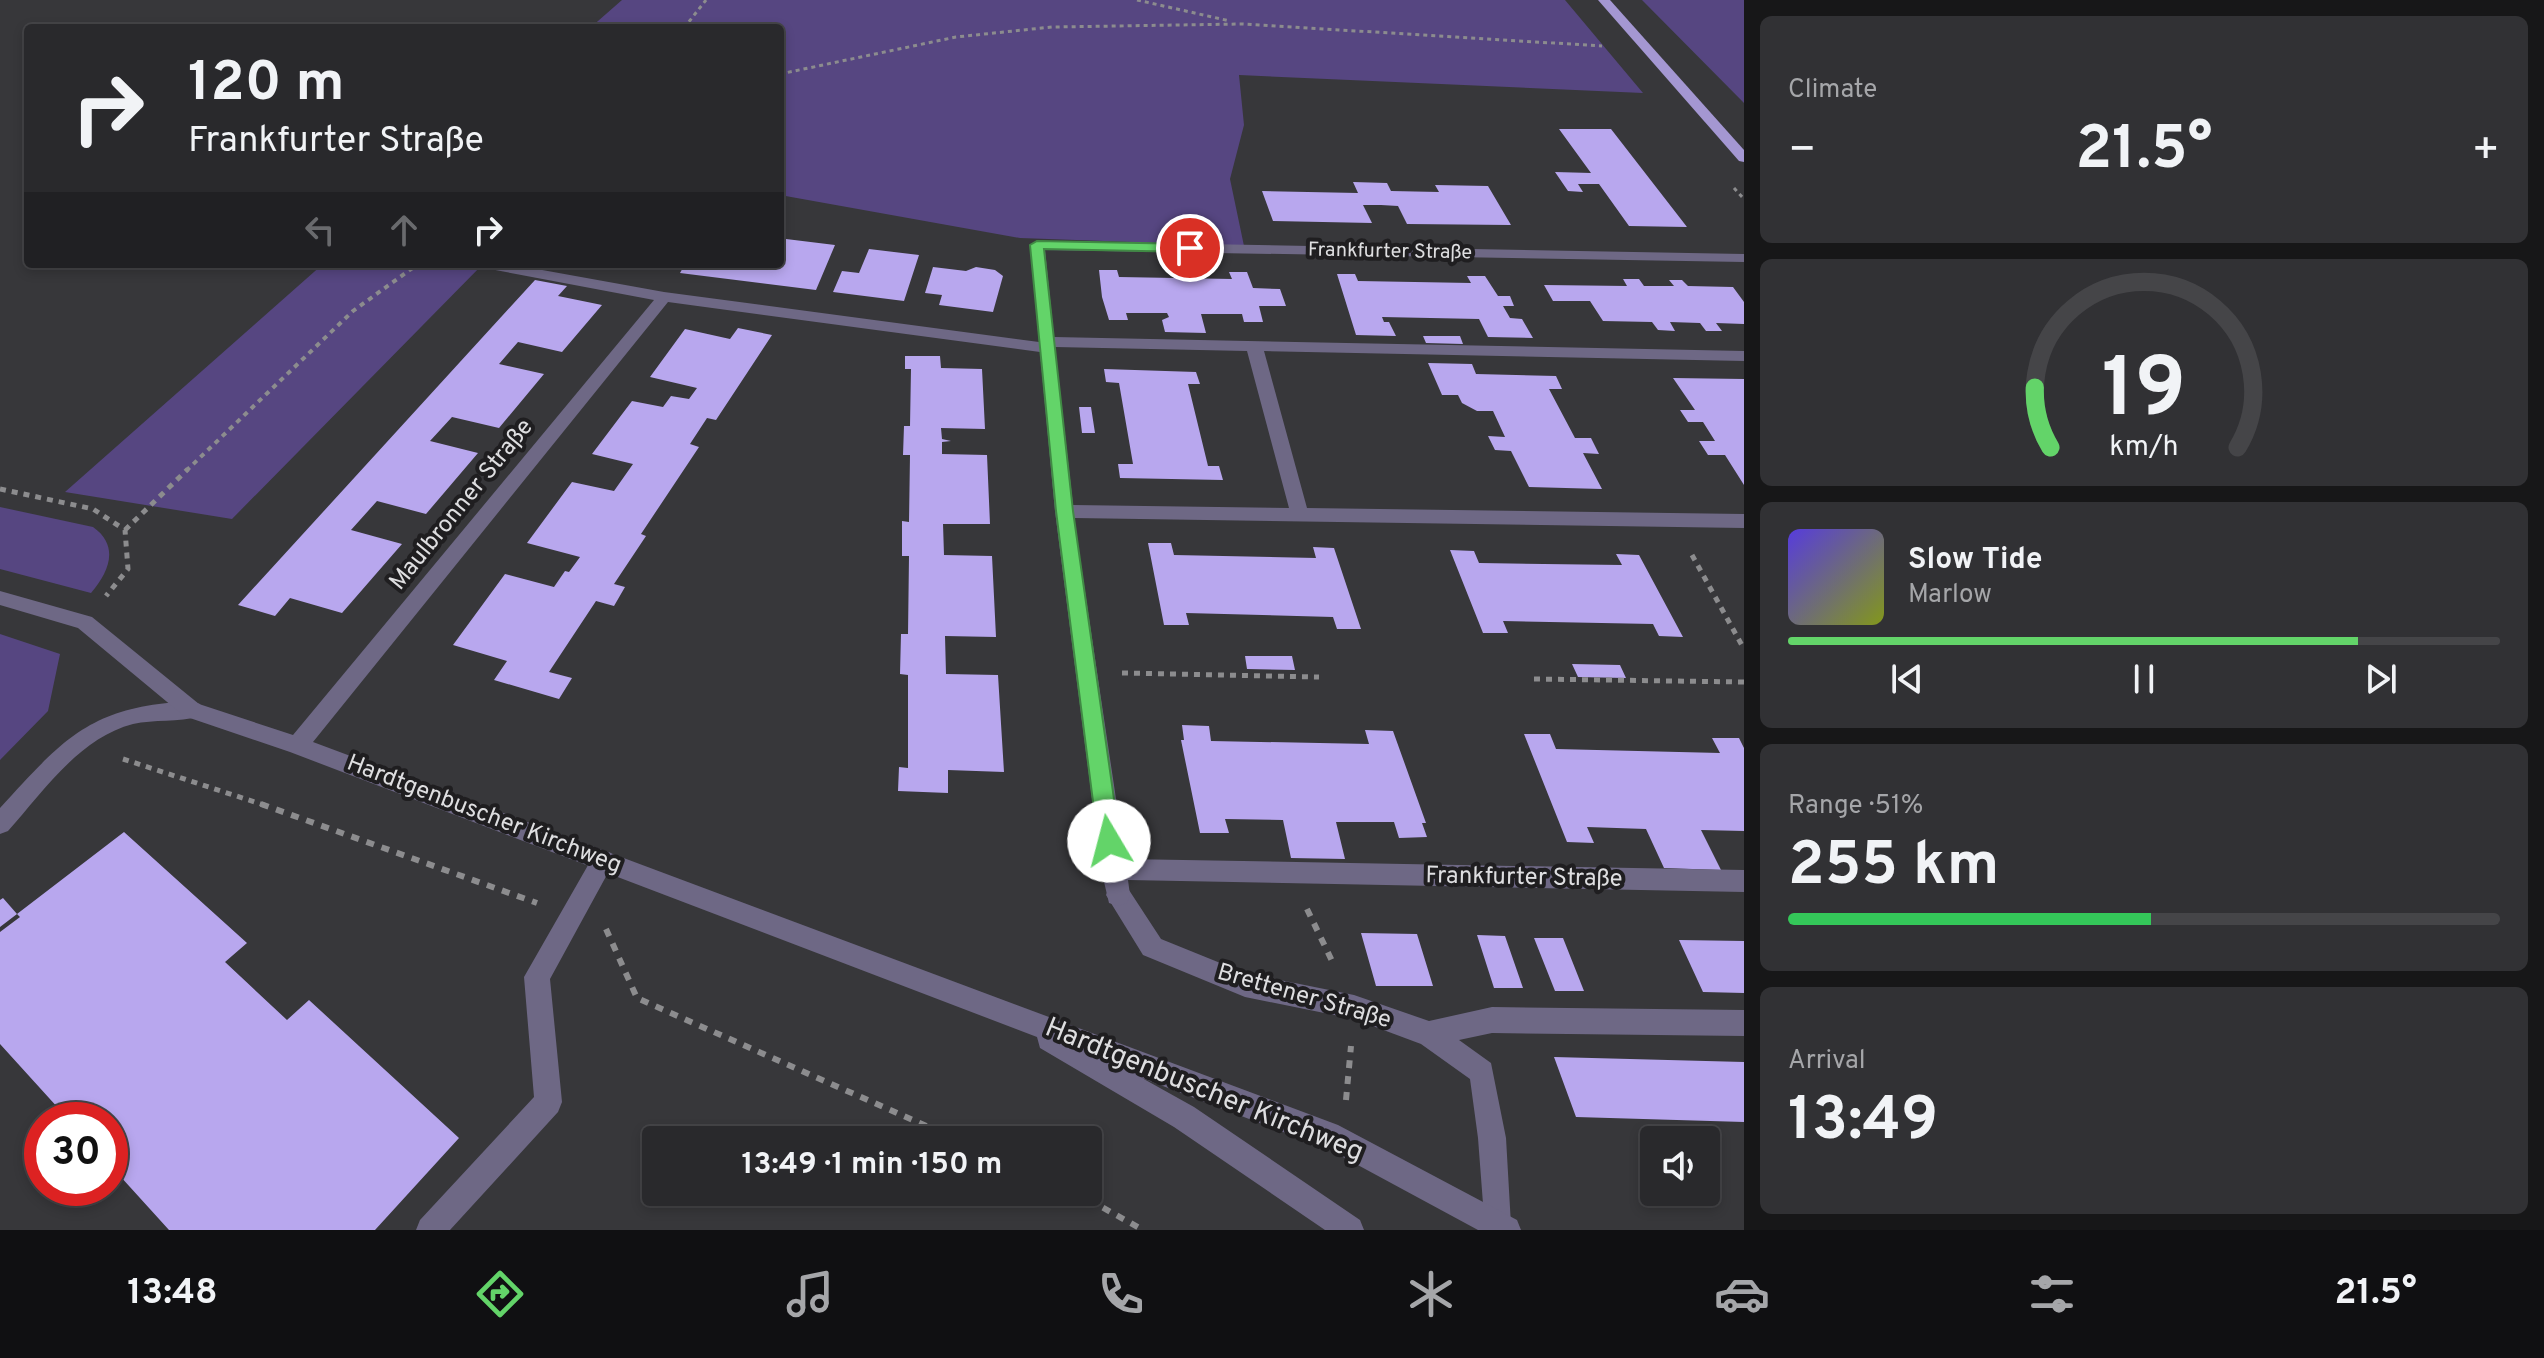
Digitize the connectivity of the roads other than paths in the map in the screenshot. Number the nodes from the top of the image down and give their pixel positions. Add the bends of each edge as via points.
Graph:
1 (1604, 0) edge
2 (1744, 158) edge
3 (1037, 245) joint
4 (1744, 258) edge
5 (506, 268) edge
6 (664, 297) junction
7 (1047, 345) junction
8 (1254, 346) junction
9 (1744, 356) edge
10 (1064, 511) junction
11 (1300, 516) junction
12 (1744, 521) edge
13 (0, 598) edge
14 (192, 710) junction
15 (297, 745) junction
16 (0, 824) edge
17 (603, 860) junction
18 (1744, 881) edge
19 (1116, 882) junction
20 (994, 1007) junction
21 (1744, 1023) edge
22 (1429, 1034) junction
23 (1500, 1228) edge
24 (430, 1230) edge
25 (1350, 1230) edge

1 - 2 main road
3 - 4 street, Frankfurter Straße
3 - 7 street, Brettener Straße
5 - 6 street
6 - 7 street
6 - 15 street, Maulbronner Straße
7 - 8 street
7 - 10 street, Brettener Straße
8 - 9 street
8 - 11 street
10 - 11 street
10 - 19 street, Brettener Straße
11 - 12 street
13 - 14 street via 85,622
14 - 15 street, Hardtgenbuscher Kirchweg
14 - 16 street, Hardtgenbuscher Kirchweg via 128,716 100,727 76,743
15 - 17 street, Hardtgenbuscher Kirchweg
17 - 20 street, Hardtgenbuscher Kirchweg
17 - 24 street via 537,977 548,1102
18 - 19 street, Frankfurter Straße
19 - 22 street, Brettener Straße via 1152,947 1245,985 1354,1007
20 - 23 street, Hardtgenbuscher Kirchweg via 1338,1139
20 - 25 street, Hardtgenbuscher Kirchweg via 1184,1117
21 - 22 street via 1492,1020
22 - 23 street, Brettener Straße via 1482,1072

